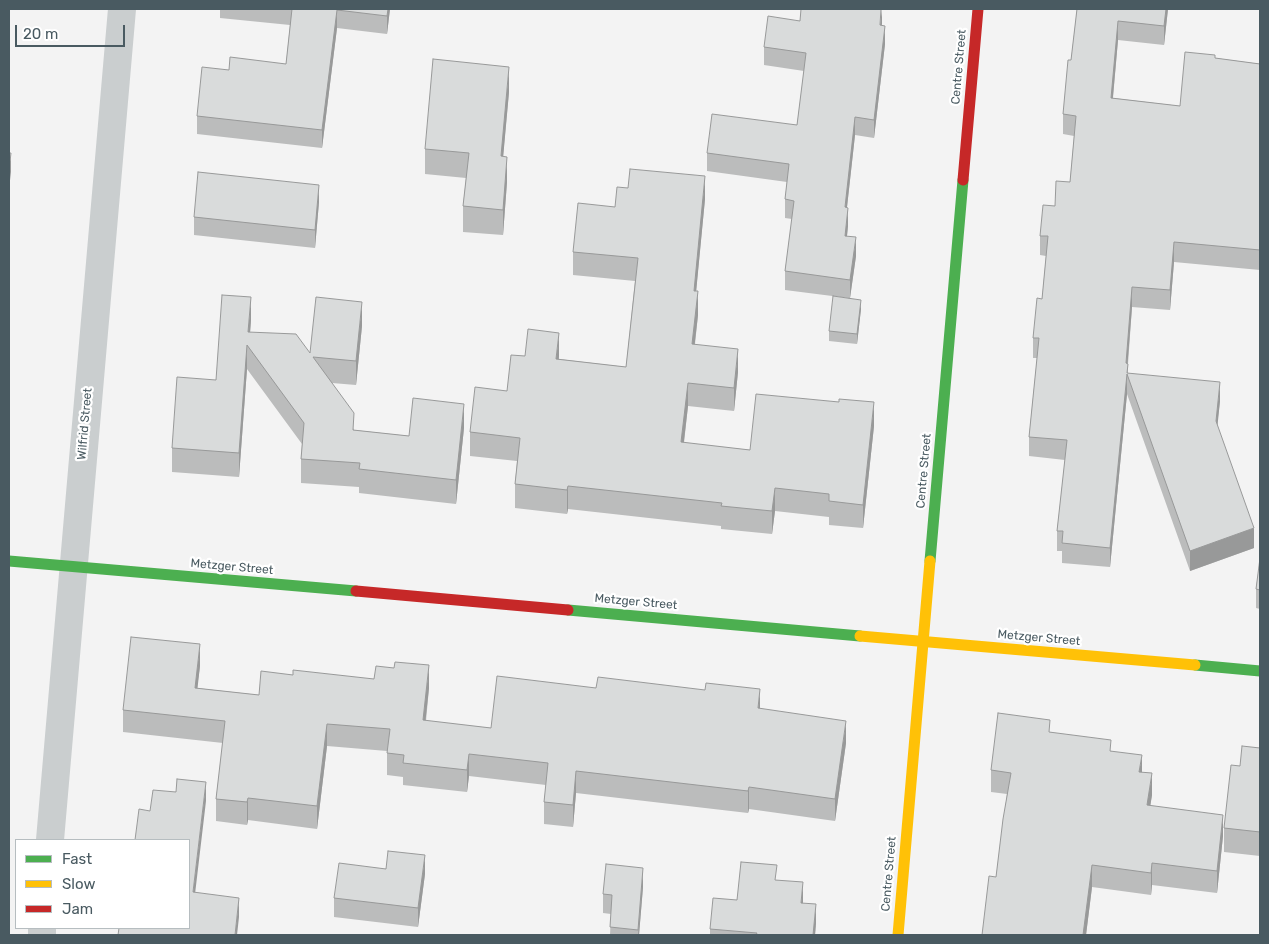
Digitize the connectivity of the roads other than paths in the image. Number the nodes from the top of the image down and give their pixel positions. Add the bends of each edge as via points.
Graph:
1 (122, 9) edge
2 (978, 9) edge
3 (9, 561) edge
4 (73, 567) junction
5 (923, 642) junction
6 (1260, 671) edge
7 (50, 839) edge
8 (898, 935) edge

1 - 4 street, Wilfrid Street
2 - 5 street, Centre Street
3 - 4 street, Metzger Street
4 - 5 street, Metzger Street
4 - 7 street, Wilfrid Street
5 - 6 street, Metzger Street
5 - 8 street, Centre Street

